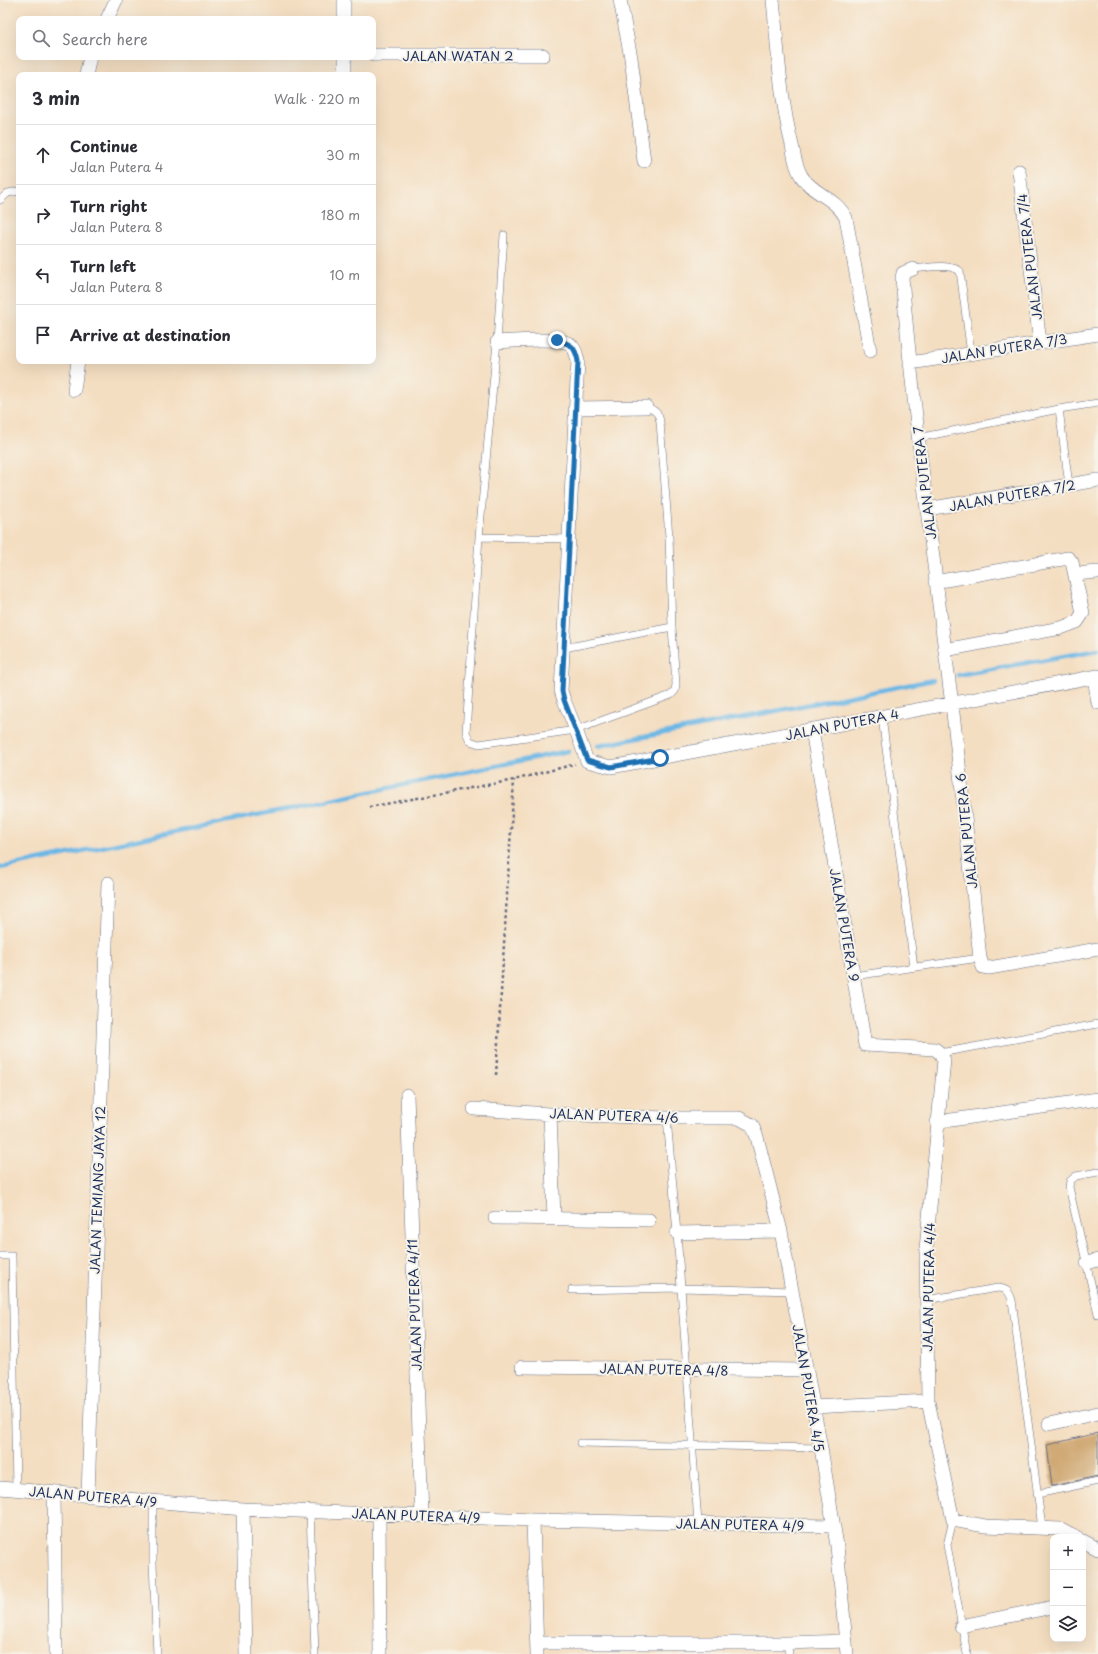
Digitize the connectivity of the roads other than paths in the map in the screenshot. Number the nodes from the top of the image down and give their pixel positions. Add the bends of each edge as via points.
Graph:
1 (116, 0) edge
2 (344, 0) edge
3 (620, 0) edge
4 (773, 0) edge
5 (108, 16) edge
6 (344, 16) edge
7 (376, 55) edge
8 (543, 55) dead end
9 (89, 60) edge
10 (345, 60) edge
11 (87, 72) edge
12 (345, 72) edge
13 (644, 160) dead end
14 (1019, 171) dead end
15 (16, 192) edge
16 (0, 200) edge
17 (504, 235) dead end
18 (912, 269) joint
19 (1098, 334) edge
20 (497, 342) junction
21 (1040, 343) junction
22 (870, 350) dead end
23 (971, 354) junction
24 (910, 363) junction
25 (78, 364) edge
26 (74, 390) dead end
27 (1098, 403) edge
28 (646, 407) joint
29 (575, 408) junction
30 (1059, 409) junction
31 (918, 438) junction
32 (1098, 480) edge
33 (1069, 485) junction
34 (927, 509) junction
35 (479, 537) junction
36 (569, 539) junction
37 (1098, 572) edge
38 (1075, 574) junction
39 (935, 582) junction
40 (672, 627) junction
41 (564, 648) junction
42 (945, 650) junction
43 (1096, 676) edge
44 (1098, 703) edge
45 (952, 704) junction
46 (882, 717) junction
47 (576, 730) junction
48 (812, 730) junction
49 (108, 883) dead end
50 (1098, 949) edge
51 (980, 958) junction
52 (914, 967) junction
53 (853, 976) junction
54 (1098, 1024) edge
55 (940, 1053) junction
56 (407, 1095) dead end
57 (1098, 1099) edge
58 (474, 1109) dead end
59 (550, 1114) junction
60 (667, 1118) junction
61 (937, 1122) junction
62 (752, 1125) joint
63 (1098, 1172) edge
64 (495, 1218) dead end
65 (554, 1218) junction
66 (649, 1220) dead end
67 (781, 1231) junction
68 (677, 1233) junction
69 (0, 1256) edge
70 (1092, 1262) edge
71 (681, 1288) junction
72 (572, 1290) dead end
73 (792, 1291) junction
74 (926, 1300) junction
75 (1098, 1314) edge
76 (522, 1367) dead end
77 (687, 1369) junction
78 (806, 1370) junction
79 (928, 1401) junction
80 (813, 1408) junction
81 (1098, 1413) edge
82 (1049, 1424) dead end
83 (580, 1443) dead end
84 (692, 1446) junction
85 (821, 1448) junction
86 (1098, 1481) edge
87 (0, 1488) edge
88 (16, 1490) junction
89 (54, 1493) junction
90 (1037, 1494) junction
91 (88, 1496) junction
92 (153, 1502) junction
93 (243, 1509) junction
94 (310, 1511) junction
95 (379, 1514) junction
96 (422, 1516) junction
97 (533, 1520) junction
98 (953, 1520) junction
99 (698, 1523) junction
100 (833, 1526) junction
101 (1042, 1528) junction
102 (1061, 1533) edge
103 (1086, 1543) edge
104 (1098, 1549) edge
105 (1050, 1608) edge
106 (961, 1626) junction
107 (846, 1648) edge
108 (537, 1649) edge
109 (788, 1649) edge
110 (56, 1654) edge
111 (157, 1654) edge
112 (246, 1654) edge
113 (315, 1654) edge
114 (380, 1654) edge
115 (967, 1654) edge

1 - 5 street
2 - 6 street
3 - 13 street via 631,58
4 - 22 street via 784,110 797,166 807,184 841,208 846,218
7 - 8 street, JALAN WATAN 2
9 - 11 street
10 - 12 street
14 - 21 street, JALAN PUTERA 7/4
15 - 16 lane via 8,193
17 - 20 lane
18 - 23 lane via 945,267 960,271
18 - 24 street, JALAN PUTERA 7 via 903,273 902,278
19 - 21 street, JALAN PUTERA 7/3
20 - 29 street via 557,340 568,343 575,350 578,361
20 - 35 lane
21 - 23 street, JALAN PUTERA 7/3
23 - 24 street, JALAN PUTERA 7/3
24 - 31 street, JALAN PUTERA 7
25 - 26 street
27 - 30 lane
28 - 29 street
28 - 40 lane via 654,409 659,415 660,422 669,537
29 - 36 street
30 - 31 lane
30 - 33 lane
31 - 34 street, JALAN PUTERA 7
32 - 33 street, JALAN PUTERA 7/2
33 - 34 street, JALAN PUTERA 7/2
34 - 39 street, JALAN PUTERA 7
35 - 36 lane
35 - 47 lane via 466,732 470,741 479,744
36 - 41 street
37 - 38 street
38 - 39 street via 1072,562 1068,558
38 - 42 street via 1082,613 1077,622 1061,628
39 - 42 street, JALAN PUTERA 7
40 - 41 lane
40 - 47 lane via 675,691 671,695
41 - 47 street via 562,691
42 - 45 street, JALAN PUTERA 7
43 - 44 street
43 - 45 street, JALAN PUTERA 4
45 - 46 street, JALAN PUTERA 4
45 - 51 street, JALAN PUTERA 6
46 - 48 street, JALAN PUTERA 4
46 - 52 lane
47 - 48 street, JALAN PUTERA 4 via 587,760 611,767
48 - 53 street, JALAN PUTERA 9
49 - 91 street, JALAN TEMIANG JAYA 12
50 - 51 street via 989,968 983,966
51 - 52 lane
52 - 53 lane
53 - 55 street, JALAN PUTERA 9 via 865,1044 935,1049
54 - 55 lane
55 - 61 street, JALAN PUTERA 4/4 via 944,1064
56 - 96 street, JALAN PUTERA 4/11
57 - 61 street
58 - 59 street, JALAN PUTERA 4/6
59 - 60 street, JALAN PUTERA 4/6
59 - 65 street
60 - 62 street, JALAN PUTERA 4/6 via 739,1118
60 - 68 lane
61 - 74 street, JALAN PUTERA 4/4 via 926,1249
62 - 67 street, JALAN PUTERA 4/5
63 - 70 lane via 1076,1176 1070,1181 1069,1187
64 - 65 street
65 - 66 street
67 - 68 street
67 - 73 street, JALAN PUTERA 4/5
68 - 71 lane
69 - 88 lane via 12,1256
70 - 75 lane
71 - 72 lane
71 - 73 lane
71 - 77 lane
73 - 78 street, JALAN PUTERA 4/5
74 - 79 street, JALAN PUTERA 4/4
74 - 90 lane via 998,1288 1005,1288 1009,1292
76 - 77 street, JALAN PUTERA 4/8
77 - 78 street, JALAN PUTERA 4/8
77 - 84 lane
78 - 80 street, JALAN PUTERA 4/5
79 - 80 street
79 - 98 street, JALAN PUTERA 4/4
80 - 85 street, JALAN PUTERA 4/5
81 - 82 street
83 - 84 lane
84 - 85 lane
84 - 99 lane
85 - 100 street, JALAN PUTERA 4/5
86 - 90 lane
87 - 88 street, JALAN PUTERA 4/9
88 - 89 street, JALAN PUTERA 4/9
89 - 91 street, JALAN PUTERA 4/9
89 - 110 street
90 - 101 lane
91 - 92 street, JALAN PUTERA 4/9
92 - 93 street, JALAN PUTERA 4/9
92 - 111 lane
93 - 94 street, JALAN PUTERA 4/9
93 - 112 street
94 - 95 street, JALAN PUTERA 4/9
94 - 113 lane
95 - 96 street, JALAN PUTERA 4/9
95 - 114 street
96 - 97 street, JALAN PUTERA 4/9
97 - 99 street, JALAN PUTERA 4/9
97 - 108 street
98 - 101 street via 985,1526
98 - 106 lane via 947,1545
99 - 100 street, JALAN PUTERA 4/9
100 - 107 street, JALAN PUTERA 4/5
101 - 102 street
103 - 104 street
105 - 106 street
106 - 115 lane
107 - 109 street
108 - 109 street

